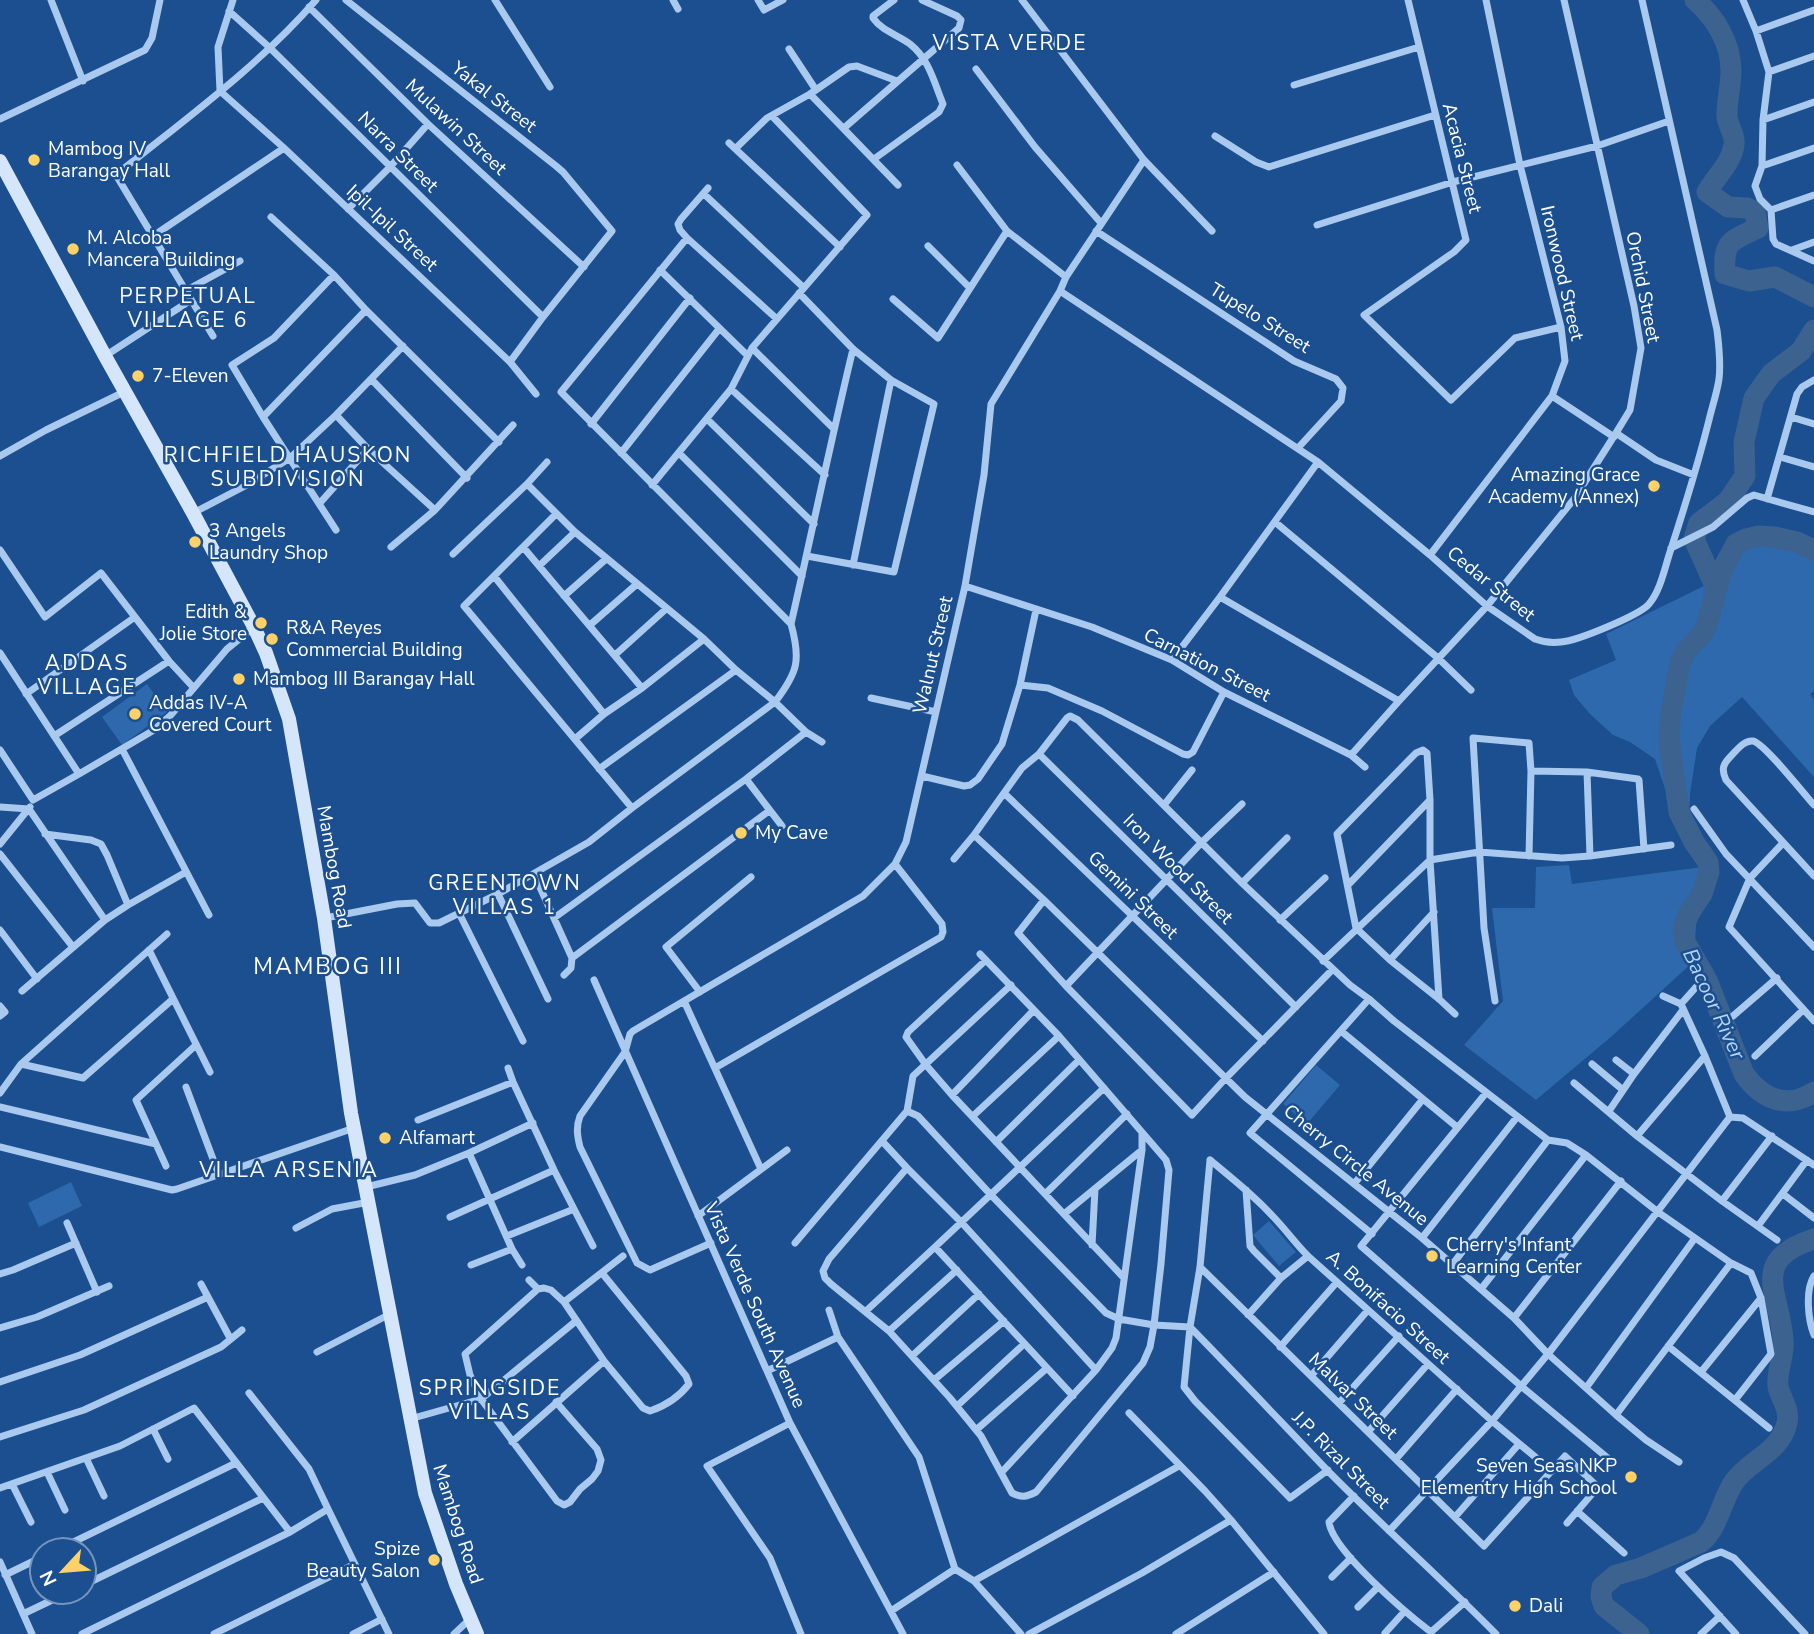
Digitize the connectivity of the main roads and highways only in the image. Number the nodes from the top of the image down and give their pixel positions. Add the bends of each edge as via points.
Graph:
1 (0, 161) edge
2 (477, 1634) edge

1 - 2 main road, Mambog Road via 254,627 289,719 354,1128 425,1493

